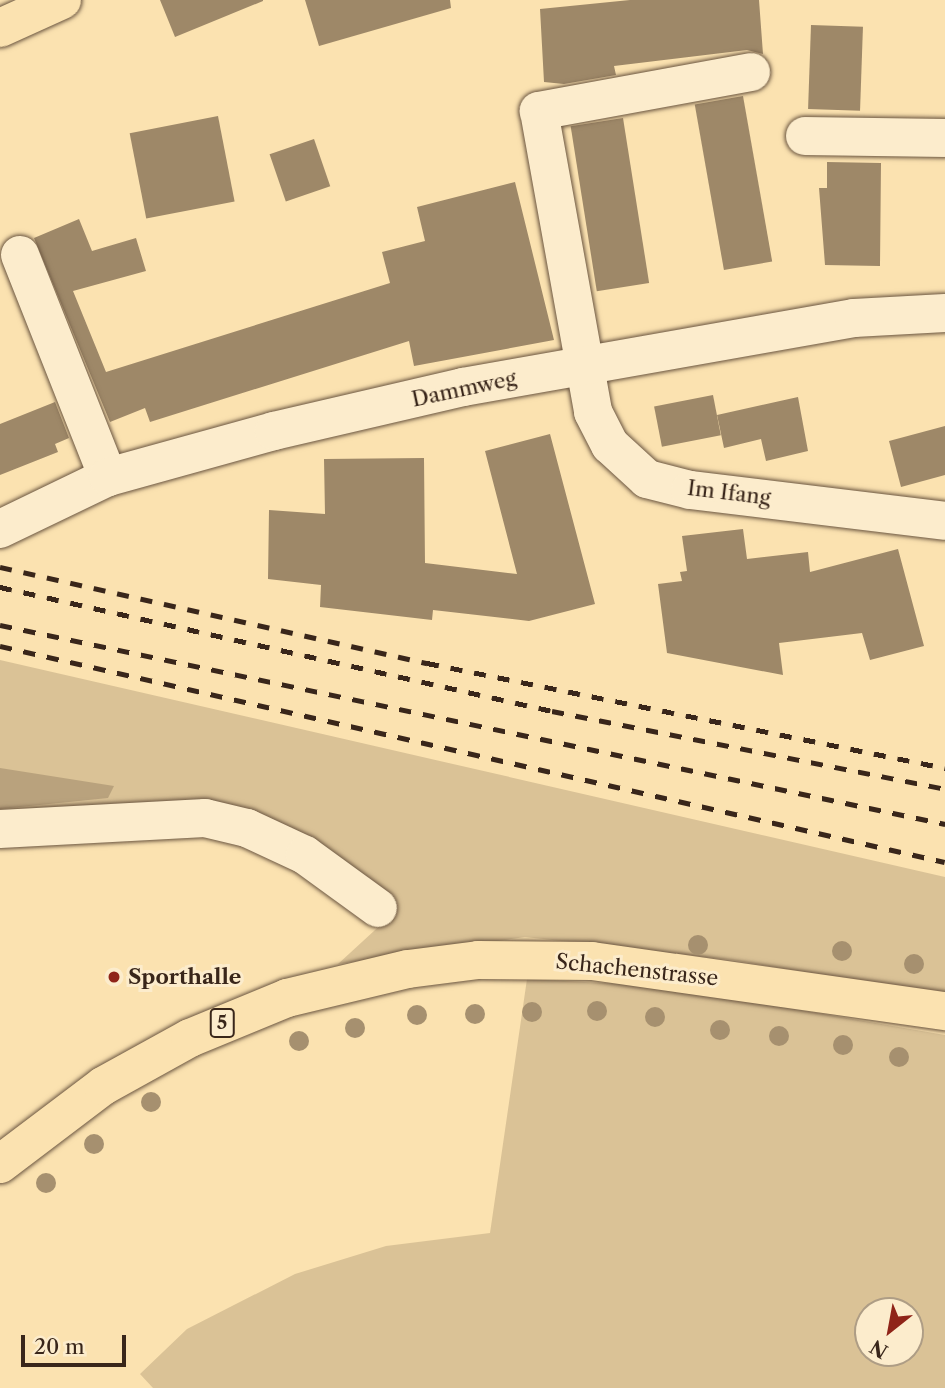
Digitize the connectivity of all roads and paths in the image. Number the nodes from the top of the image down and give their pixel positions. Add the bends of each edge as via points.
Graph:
1 (62, 0) edge
2 (0, 28) edge
3 (751, 72) dead end
4 (805, 136) dead end
5 (945, 138) edge
6 (20, 255) dead end
7 (945, 313) edge
8 (585, 365) junction
9 (108, 477) junction
10 (945, 521) edge
11 (0, 529) edge
12 (0, 829) edge
13 (378, 908) dead end
14 (945, 1011) edge
15 (0, 1164) edge

1 - 2 main road
3 - 8 street, Im Ifang via 538,111
4 - 5 street
6 - 9 street
7 - 8 street, Dammweg via 854,318
8 - 9 street, Dammweg via 274,431
8 - 10 street, Im Ifang via 593,412 610,444 648,479 690,490
9 - 11 street, Dammweg
12 - 13 street via 205,818 247,828 305,855
14 - 15 main road, Schachenstrasse / 5 via 592,961 478,960 408,969 286,998 190,1038 103,1086

